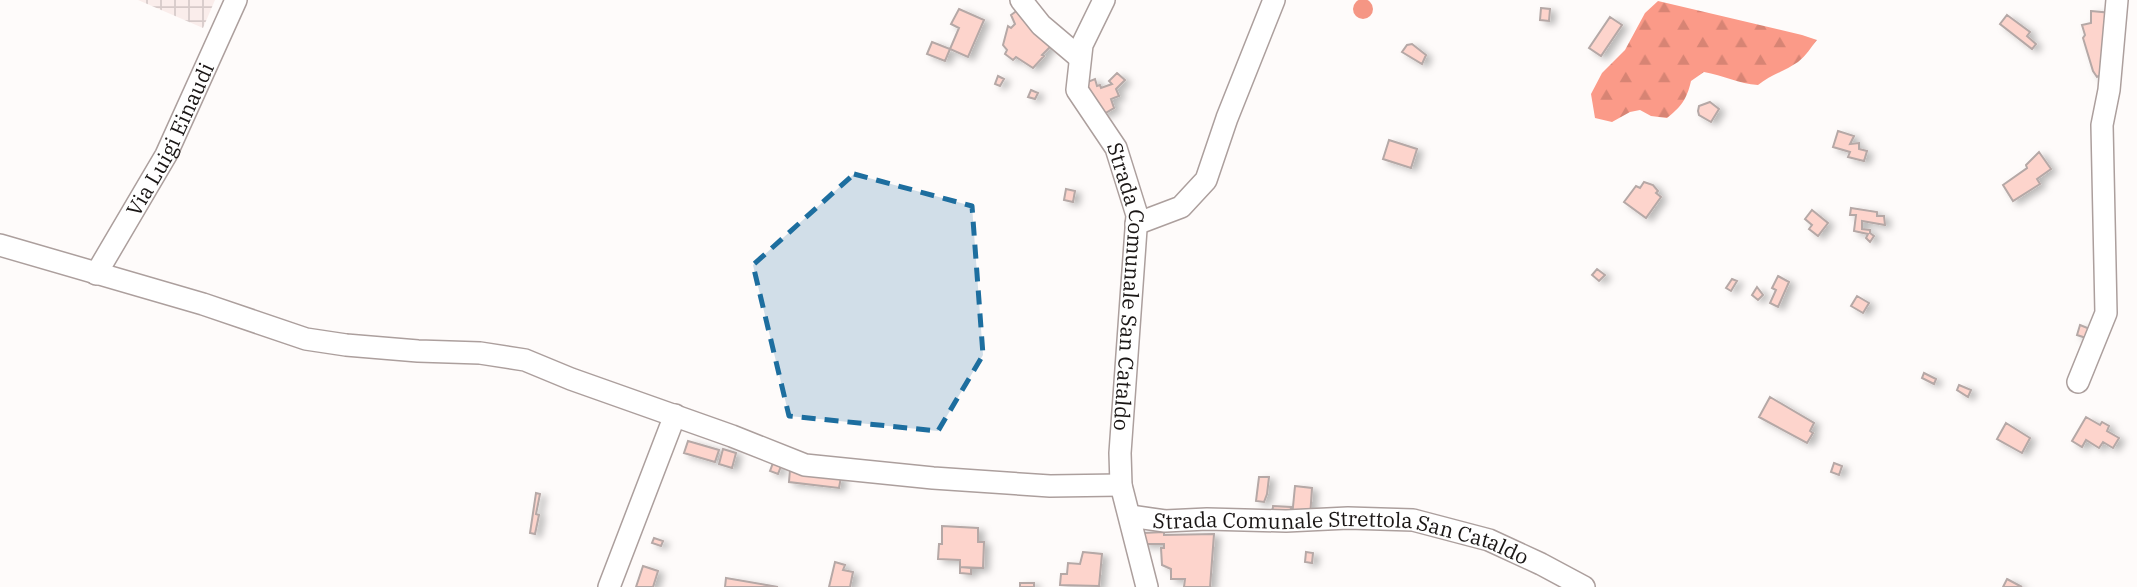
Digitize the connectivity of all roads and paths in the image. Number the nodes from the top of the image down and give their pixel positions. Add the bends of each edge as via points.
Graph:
1 (236, 0) edge
2 (1021, 0) edge
3 (1104, 0) edge
4 (1274, 0) edge
5 (2118, 0) edge
6 (1080, 58) junction
7 (1136, 224) junction
8 (0, 245) edge
9 (96, 274) junction
10 (2078, 382) dead end
11 (675, 415) junction
12 (1121, 485) junction
13 (1130, 516) junction
14 (609, 587) edge
15 (1147, 587) edge
16 (1584, 587) edge

1 - 9 street, Via Luigi Einaudi via 166,155
2 - 6 street via 1041,25
3 - 6 street, Strada Comunale San Cataldo
4 - 7 street via 1206,180 1181,207
5 - 10 street via 2102,125 2106,313
6 - 7 street, Strada Comunale San Cataldo via 1077,90 1116,148
7 - 12 street, Strada Comunale San Cataldo
8 - 9 street
9 - 11 street via 306,339 525,360
11 - 12 street via 805,465 946,479
11 - 14 street
12 - 13 street, Strada Comunale San Cataldo
13 - 15 street, Strada Comunale San Cataldo
13 - 16 street, Strada Comunale Strettola San Cataldo via 1165,521 1413,520 1489,540

